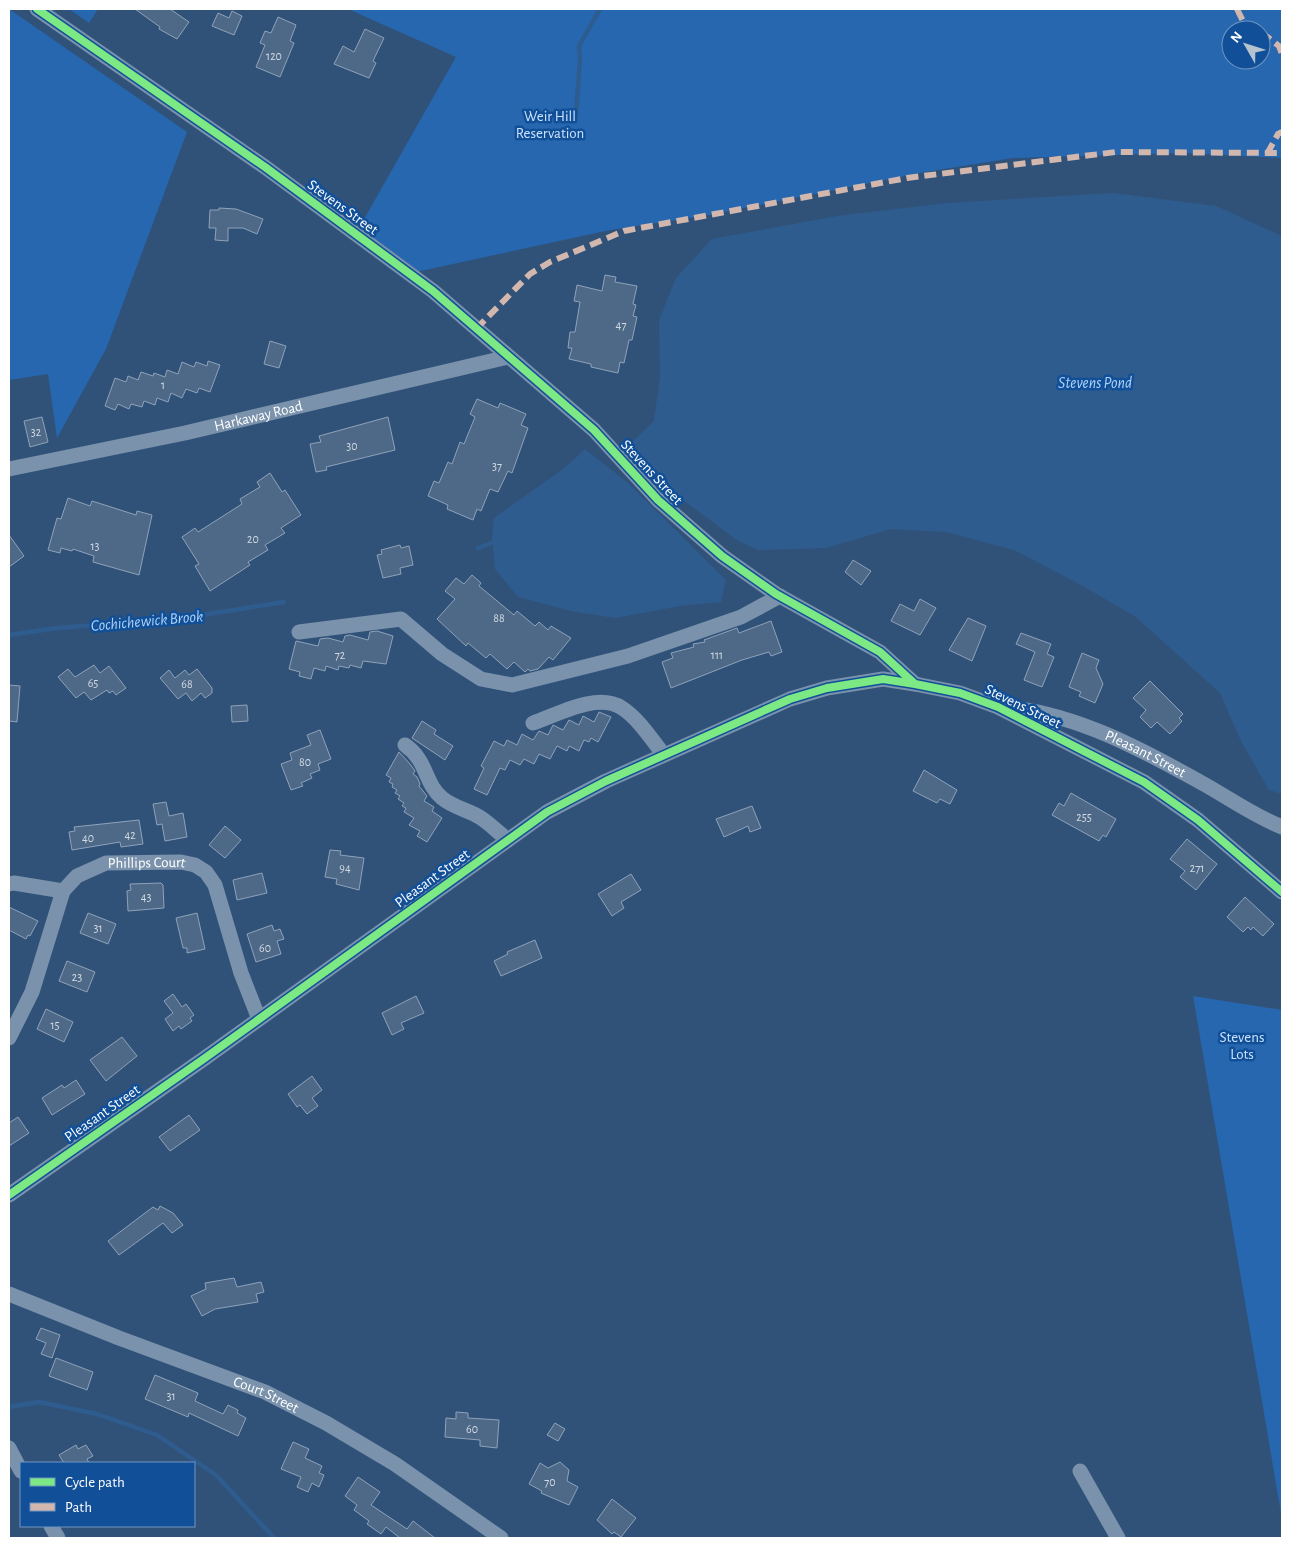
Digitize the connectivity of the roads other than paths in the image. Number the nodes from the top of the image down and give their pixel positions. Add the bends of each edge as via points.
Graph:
1 (37, 9) edge
2 (508, 357) junction
3 (9, 469) edge
4 (780, 596) junction
5 (300, 632) dead end
6 (916, 684) junction
7 (998, 707) junction
8 (533, 723) dead end
9 (405, 745) dead end
10 (664, 755) junction
11 (1282, 827) edge
12 (508, 840) junction
13 (9, 884) edge
14 (63, 891) junction
15 (1282, 892) edge
16 (258, 1020) junction
17 (9, 1038) edge
18 (9, 1194) edge
19 (9, 1294) edge
20 (9, 1450) edge
21 (20, 1469) edge
22 (1080, 1471) dead end
23 (52, 1527) edge
24 (58, 1538) edge
25 (501, 1538) edge
26 (1118, 1538) edge

1 - 2 street, Stevens Street via 265,167 433,291
2 - 3 street, Harkaway Road via 184,433
2 - 4 street, Stevens Street via 594,430 677,519 722,556
4 - 5 street via 741,617 628,656 512,686 481,679 442,654 401,619
4 - 6 street, Stevens Street via 880,652
6 - 7 street, Stevens Street via 960,693
6 - 10 street, Pleasant Street via 883,679 827,688 790,699
7 - 11 street, Pleasant Street via 1038,712 1076,722 1110,736
7 - 15 street, Stevens Street via 1144,782 1205,826
8 - 10 street via 594,702 612,703 624,709
9 - 12 street via 425,766 431,784 441,797 480,817
10 - 12 street, Pleasant Street via 555,808
12 - 16 street, Pleasant Street
13 - 14 street
14 - 16 street, Phillips Court via 77,876 106,863 181,862 206,872 215,885
14 - 17 street, Phillips Court via 32,992
16 - 18 street, Pleasant Street
19 - 25 street, Court Street via 265,1392 396,1464
20 - 21 street
22 - 26 street
23 - 24 street

